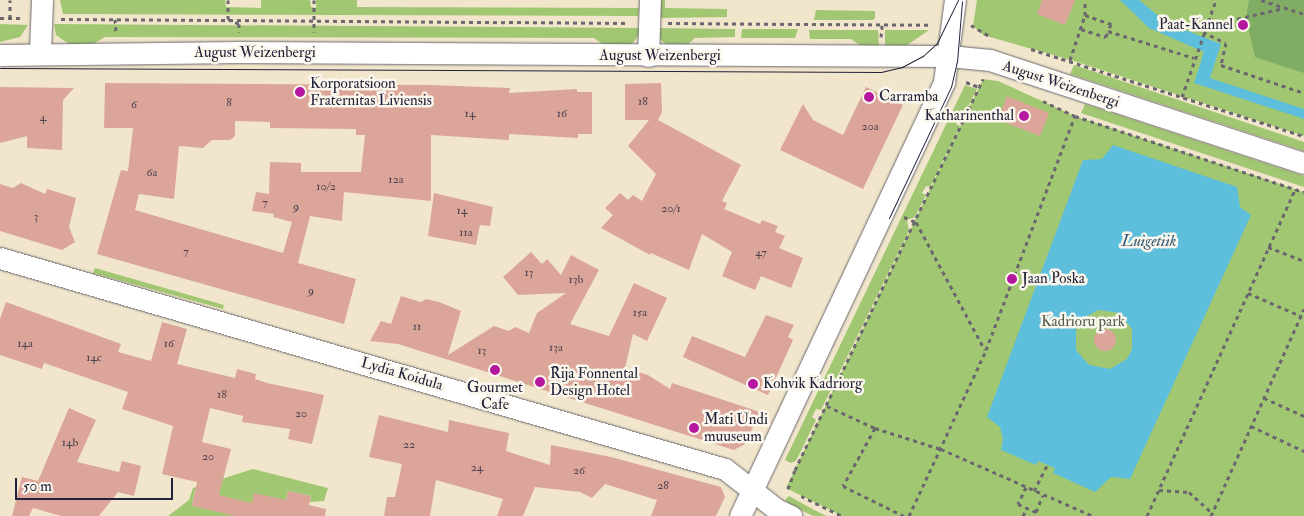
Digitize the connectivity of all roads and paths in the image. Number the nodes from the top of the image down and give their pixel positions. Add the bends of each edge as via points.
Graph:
1 (10, 0) edge
2 (228, 0) edge
3 (314, 0) edge
4 (650, 0) edge
5 (955, 0) edge
6 (1085, 0) edge
7 (1216, 0) edge
8 (1261, 0) edge
9 (1284, 8) junction
10 (42, 9) edge
11 (1304, 14) edge
12 (1085, 15) junction
13 (0, 18) edge
14 (10, 18) junction
15 (228, 19) junction
16 (314, 20) junction
17 (648, 23) junction
18 (925, 25) dead end
19 (973, 26) dead end
20 (1206, 26) junction
21 (1081, 29) junction
22 (1108, 31) junction
23 (1203, 32) junction
24 (997, 39) dead end
25 (1028, 49) dead end
26 (40, 52) junction
27 (240, 52) junction
28 (314, 53) junction
29 (0, 55) edge
30 (648, 56) junction
31 (949, 56) junction
32 (1194, 58) junction
33 (1070, 60) junction
34 (990, 80) dead end
35 (966, 82) dead end
36 (1063, 84) junction
37 (979, 87) junction
38 (1084, 91) junction
39 (1304, 93) edge
40 (1182, 96) junction
41 (1041, 100) dead end
42 (1075, 116) junction
43 (1304, 136) edge
44 (1304, 163) edge
45 (1295, 189) junction
46 (1304, 192) edge
47 (886, 209) junction
48 (916, 222) junction
49 (1268, 247) junction
50 (0, 258) edge
51 (1304, 261) edge
52 (1248, 293) junction
53 (1304, 309) edge
54 (1301, 316) junction
55 (986, 350) junction
56 (1264, 398) junction
57 (827, 406) junction
58 (1304, 416) edge
59 (1251, 426) junction
60 (875, 428) junction
61 (941, 449) junction
62 (1304, 451) edge
63 (1047, 465) dead end
64 (1026, 487) junction
65 (752, 489) junction
66 (1159, 490) junction
67 (1034, 491) junction
68 (1043, 495) junction
69 (1027, 508) junction
70 (1212, 514) edge
71 (740, 516) edge
72 (791, 516) edge
73 (842, 516) edge
74 (904, 516) edge
75 (909, 516) edge
76 (1023, 516) edge
77 (1093, 516) edge
78 (1147, 516) edge

1 - 14 path
2 - 15 path
3 - 16 path
4 - 17 street
5 - 31 street
6 - 12 path
7 - 20 path
8 - 9 path
9 - 11 path
9 - 20 path
10 - 14 path
10 - 15 path
10 - 26 street
12 - 21 path
12 - 22 path via 1111,24
13 - 14 path
15 - 16 path
15 - 27 path via 239,24
16 - 17 path
16 - 28 path
17 - 18 path
17 - 30 street
19 - 24 path
20 - 23 path
21 - 22 path via 1106,37
21 - 33 path
22 - 32 path
23 - 32 path
23 - 39 path via 1226,43 1221,65
25 - 33 path
26 - 27 street, August Weizenbergi
26 - 29 street, August Weizenbergi
27 - 28 street, August Weizenbergi
28 - 30 street, August Weizenbergi
30 - 31 street, August Weizenbergi
31 - 36 street, August Weizenbergi via 990,60
31 - 47 street via 944,82
32 - 40 path
33 - 36 path
33 - 40 path
34 - 37 path via 983,79
35 - 37 path
36 - 38 street, August Weizenbergi
37 - 48 path
38 - 42 path
38 - 44 street, August Weizenbergi
40 - 43 path
41 - 42 path
42 - 45 path
42 - 55 path
45 - 46 path
45 - 49 path
47 - 48 path
47 - 65 street
48 - 55 path
48 - 57 path
49 - 51 path
49 - 52 path
50 - 65 street, Lydia Koidula via 725,468
52 - 54 path
52 - 66 path
53 - 54 path
54 - 56 path
55 - 61 path
56 - 58 path
56 - 59 path
57 - 60 path
57 - 73 path via 786,488
59 - 62 path
59 - 70 path
60 - 61 path
60 - 74 path via 843,486
61 - 64 path
61 - 75 path
63 - 67 path
64 - 67 path
64 - 69 path via 1018,504
65 - 71 street
65 - 72 street, Lydia Koidula
66 - 70 path via 1189,492
66 - 78 path
67 - 68 path
68 - 69 path via 1036,512
68 - 77 path
69 - 76 path

